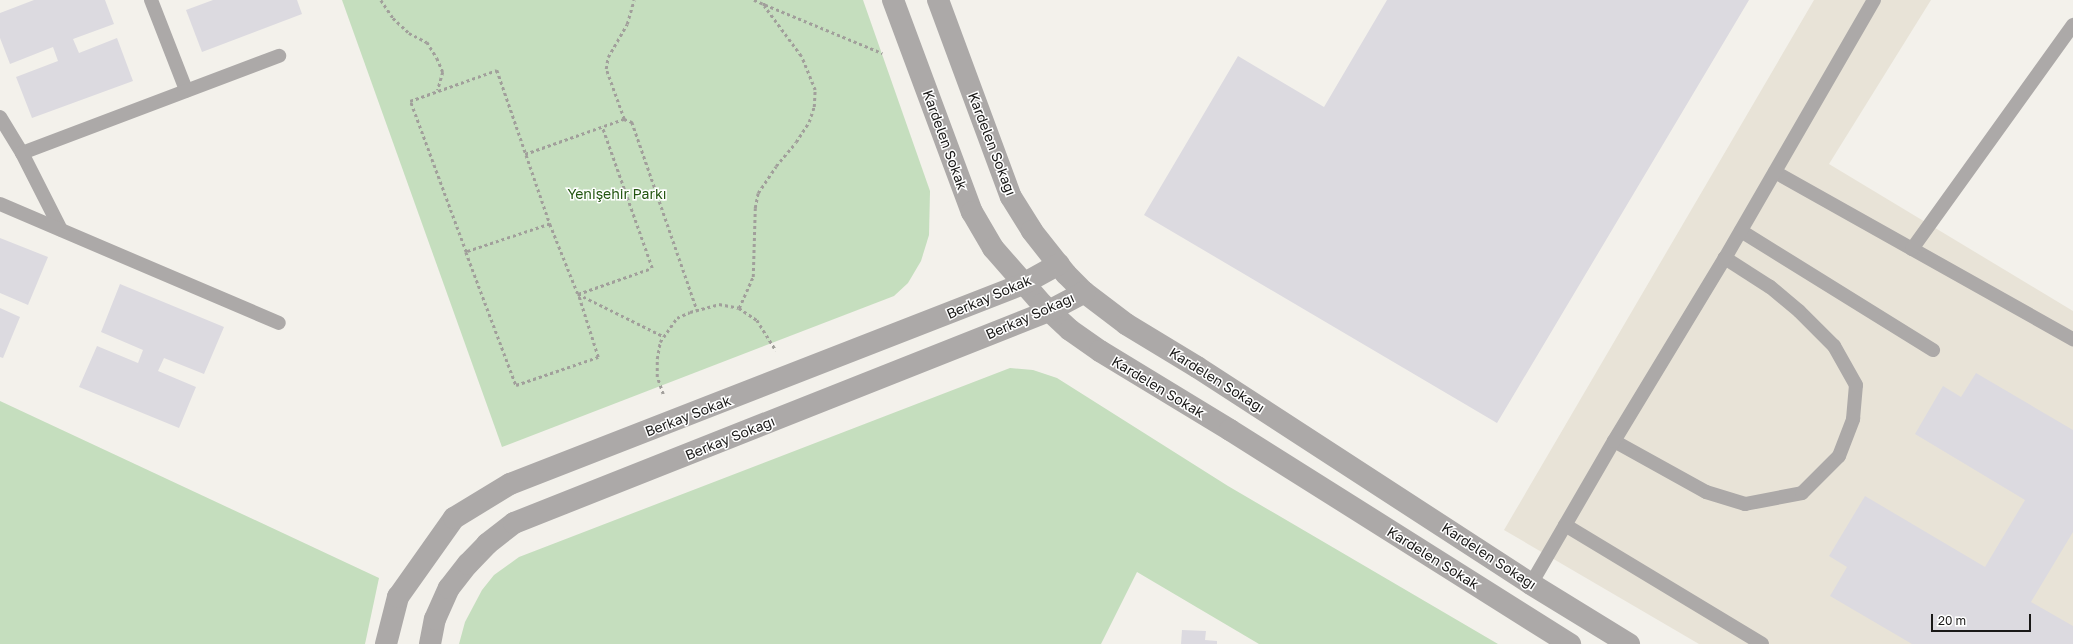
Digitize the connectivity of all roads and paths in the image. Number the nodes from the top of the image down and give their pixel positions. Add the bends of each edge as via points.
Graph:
1 (152, 0) edge
2 (381, 0) edge
3 (634, 0) edge
4 (754, 0) edge
5 (763, 0) edge
6 (894, 0) edge
7 (938, 0) edge
8 (1874, 0) edge
9 (764, 6) junction
10 (2073, 25) edge
11 (279, 56) dead end
12 (918, 67) junction
13 (186, 90) junction
14 (438, 91) junction
15 (0, 117) edge
16 (624, 119) junction
17 (602, 127) junction
18 (22, 153) junction
19 (525, 154) junction
20 (1775, 172) junction
21 (0, 204) edge
22 (550, 224) junction
23 (61, 230) junction
24 (1741, 231) junction
25 (1912, 249) junction
26 (466, 252) junction
27 (1725, 258) junction
28 (1058, 264) junction
29 (1023, 284) junction
30 (1084, 292) junction
31 (578, 294) junction
32 (739, 308) junction
33 (697, 310) junction
34 (1049, 311) junction
35 (279, 323) dead end
36 (663, 336) junction
37 (2073, 339) edge
38 (1933, 350) dead end
39 (791, 376) junction
40 (672, 422) junction
41 (1614, 441) junction
42 (1565, 525) junction
43 (1531, 584) junction
44 (386, 644) edge
45 (430, 644) edge
46 (1570, 644) edge
47 (1629, 644) edge
48 (1762, 644) edge

1 - 13 lane
2 - 14 path via 393,18 409,33 427,42 443,72
3 - 16 path via 627,24 608,57 606,69
4 - 9 path
5 - 9 path
6 - 12 street, Kardelen Sokak
7 - 28 street, Kardelen Sokağı via 1011,197 1032,231
8 - 20 lane
9 - 12 path
9 - 32 path via 802,56 815,90 814,107 809,122 796,142 758,193 755,208 753,278
10 - 25 lane
11 - 13 lane
12 - 29 street, Kardelen Sokak via 972,212 993,248
13 - 18 lane
14 - 19 path via 497,70
14 - 26 path via 410,101
15 - 18 lane
16 - 17 path
16 - 33 path via 632,122
17 - 19 path
17 - 31 path via 652,268
18 - 23 lane
19 - 22 path
20 - 24 lane
20 - 25 lane
21 - 23 lane
22 - 26 path
22 - 31 path
23 - 35 lane
24 - 27 lane
24 - 38 lane
25 - 37 lane
26 - 31 path via 516,385 598,357
27 - 41 lane
27 - 41 lane via 1794,306 1834,346 1856,386 1853,419 1839,456 1802,493 1745,504 1706,492
28 - 29 street, Berkay Sokak
28 - 30 street, Kardelen Sokağı
29 - 34 street, Kardelen Sokak
29 - 39 street, Berkay Sokak
30 - 34 street, Berkay Sokağı
30 - 43 street, Kardelen Sokağı via 1126,324 1260,407
31 - 36 path
32 - 33 path via 719,304
32 - 39 path via 757,320
33 - 36 path via 677,318
34 - 45 street, Berkay Sokağı via 514,523 488,544 448,588 435,619
34 - 46 street, Kardelen Sokak via 1100,351
36 - 40 path via 657,359 657,377
39 - 40 street, Berkay Sokak
40 - 44 street, Berkay Sokak via 510,484 454,518 398,597
41 - 42 lane
42 - 43 lane
42 - 48 lane
43 - 47 street, Kardelen Sokağı

